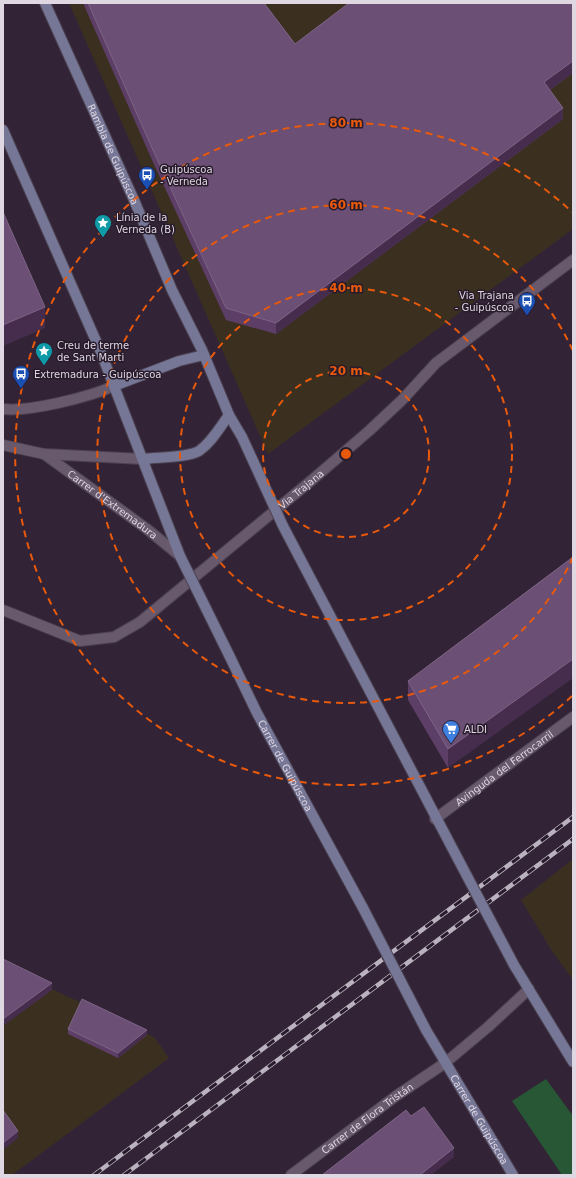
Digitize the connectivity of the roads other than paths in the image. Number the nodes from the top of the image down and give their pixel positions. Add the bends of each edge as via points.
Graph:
1 (46, 3) edge
2 (3, 130) edge
3 (573, 260) edge
4 (204, 355) junction
5 (114, 386) junction
6 (3, 409) edge
7 (229, 415) junction
8 (3, 445) edge
9 (44, 454) junction
10 (143, 459) junction
11 (180, 556) junction
12 (3, 610) edge
13 (573, 717) edge
14 (435, 819) junction
15 (529, 989) junction
16 (573, 1062) edge
17 (445, 1063) junction
18 (291, 1175) edge
19 (513, 1175) edge

1 - 4 main road, Rambla de Guipúscoa via 172,290
2 - 5 main road
3 - 12 street, Via Trajana via 436,363 402,400 312,480 140,622 121,634 80,641
4 - 5 main road via 179,361
4 - 7 main road, Rambla de Guipúscoa
5 - 6 street via 96,394 22,409
5 - 10 main road
7 - 10 main road via 199,451
7 - 14 main road, bridge via 242,437 283,526
8 - 9 street, Carrer d'Extremadura
9 - 10 street, Carrer d'Extremadura
9 - 11 street, Carrer d'Extremadura
10 - 11 main road, Carrer de Guipúscoa
11 - 17 main road, Carrer de Guipúscoa, bridge via 257,713
13 - 14 street, Avinguda del Ferrocarril
14 - 15 main road, bridge
15 - 16 main road
15 - 17 street, Carrer de Guipúscoa
17 - 18 street, Carrer de Flora Tristán via 396,1096
17 - 19 main road, Carrer de Guipúscoa

